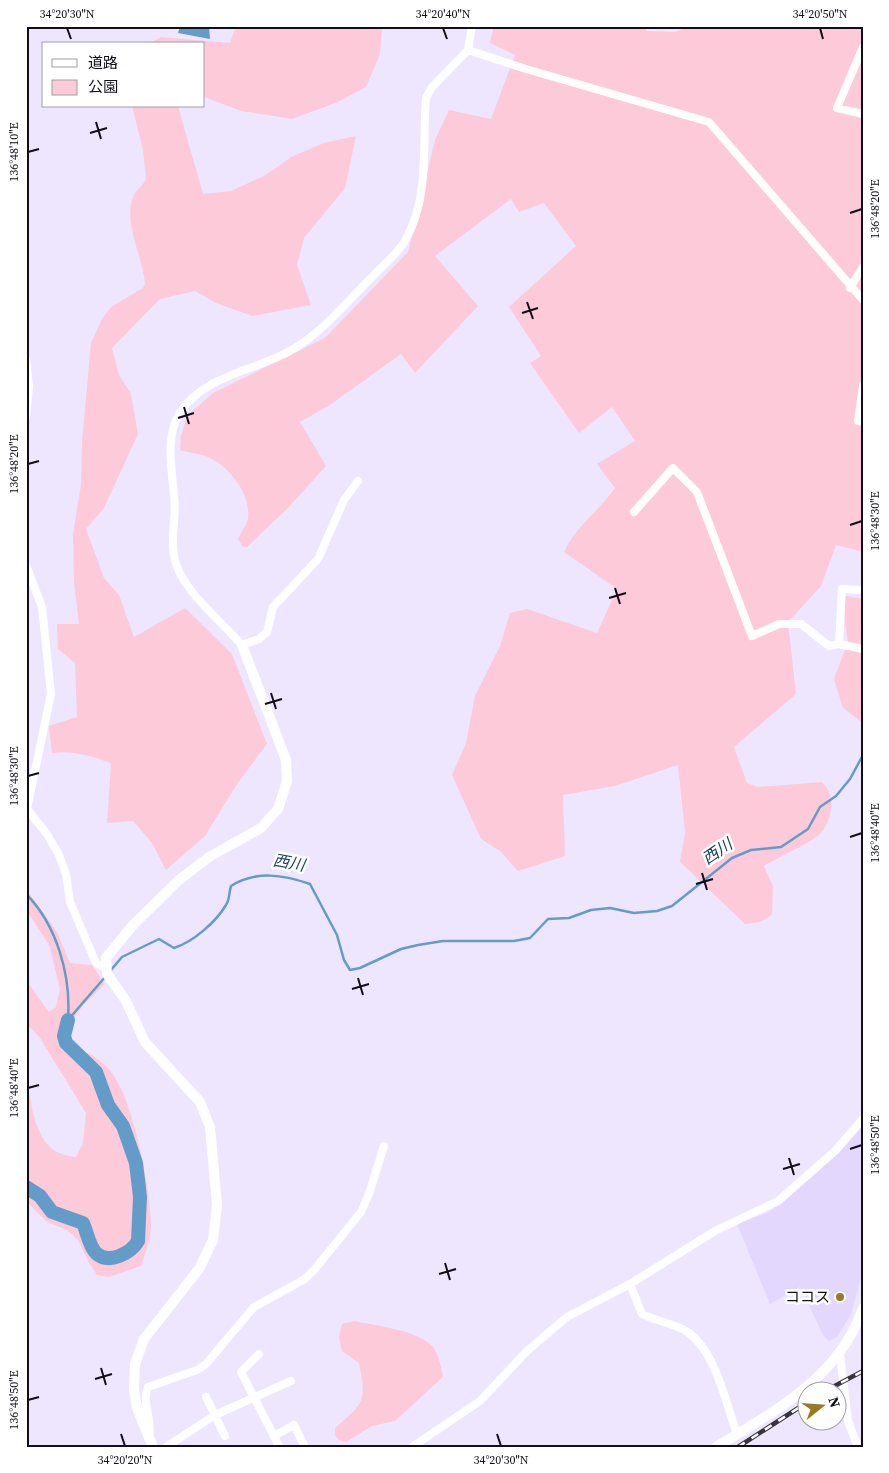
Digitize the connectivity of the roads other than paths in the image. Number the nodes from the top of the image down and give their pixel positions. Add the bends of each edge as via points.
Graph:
1 (472, 26) edge
2 (863, 47) edge
3 (468, 50) junction
4 (863, 114) edge
5 (863, 267) edge
6 (850, 288) junction
7 (863, 300) edge
8 (26, 359) edge
9 (863, 385) edge
10 (26, 417) edge
11 (863, 422) edge
12 (358, 481) dead end
13 (634, 512) dead end
14 (26, 565) edge
15 (863, 590) edge
16 (839, 644) junction
17 (242, 645) junction
18 (863, 648) edge
19 (105, 968) junction
20 (863, 1119) edge
21 (384, 1146) dead end
22 (630, 1284) junction
23 (863, 1308) edge
24 (259, 1354) dead end
25 (840, 1354) junction
26 (291, 1380) dead end
27 (206, 1397) dead end
28 (255, 1399) junction
29 (215, 1415) junction
30 (738, 1434) junction
31 (149, 1436) junction
32 (225, 1436) dead end
33 (274, 1436) junction
34 (279, 1446) edge
35 (153, 1447) edge
36 (166, 1447) edge
37 (304, 1447) edge
38 (412, 1447) edge
39 (716, 1447) edge
40 (858, 1447) edge

1 - 3 street
2 - 4 street via 837,108
3 - 6 street via 709,122
3 - 17 street via 432,87 426,98 422,190 406,240 310,338 288,352 211,385 183,408 176,420 170,455 175,498 175,561 180,574 194,592
5 - 6 street
6 - 7 street
8 - 10 street via 29,386
9 - 11 street via 858,421
12 - 17 street via 344,500 318,559 273,607 267,632 259,639
13 - 16 street via 673,468 696,492 752,636 779,624 802,624 829,646
14 - 19 street via 42,607 51,694 27,808 59,855 70,902 96,963
15 - 16 street via 842,589
16 - 18 street
17 - 19 street via 286,760 287,782 278,809 261,828 209,857 179,880 117,944 106,958
19 - 31 street via 149,1047 200,1102 210,1127 217,1205 213,1240 199,1269 144,1339 135,1364 137,1408
20 - 22 street via 835,1151 778,1201 715,1231
21 - 31 street via 360,1212 315,1269 254,1307 206,1364 148,1387 145,1398 151,1428
22 - 30 street via 642,1314 672,1324 701,1344 712,1364
22 - 38 street via 568,1317 527,1351 480,1401
23 - 25 street
24 - 28 street via 241,1372
25 - 30 street via 806,1389
25 - 40 street via 848,1422
26 - 28 street
27 - 29 street
28 - 29 street
28 - 33 street
29 - 32 street
29 - 36 street
30 - 39 street
31 - 35 street
33 - 34 street
33 - 37 street via 294,1425

